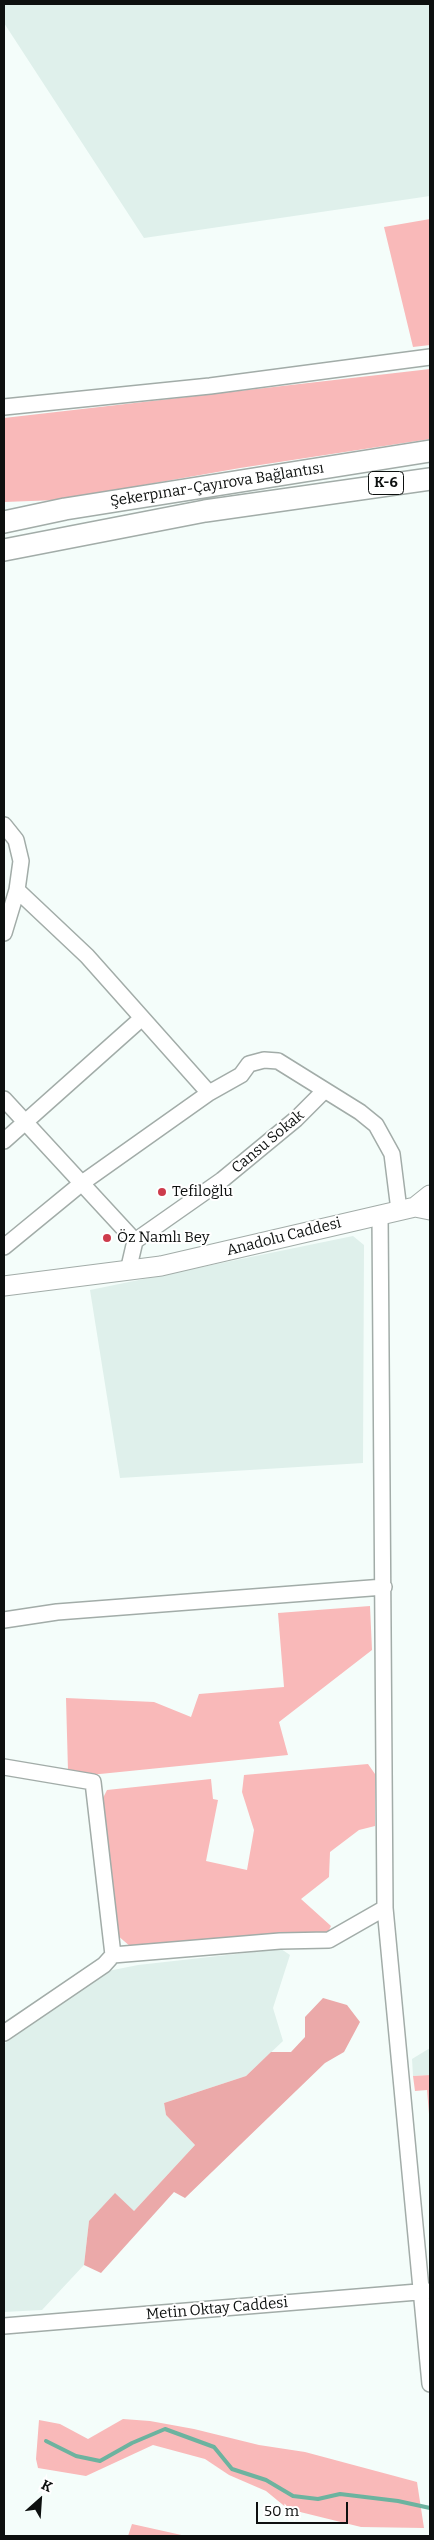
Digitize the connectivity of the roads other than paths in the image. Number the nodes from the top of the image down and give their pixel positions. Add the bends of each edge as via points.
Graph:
1 (430, 357) edge
2 (4, 406) edge
3 (430, 451) edge
4 (430, 474) edge
5 (430, 479) edge
6 (342, 491) junction
7 (4, 522) edge
8 (4, 550) edge
9 (4, 825) edge
10 (17, 890) junction
11 (4, 933) edge
12 (142, 1018) junction
13 (324, 1091) junction
14 (210, 1093) junction
15 (4, 1099) edge
16 (25, 1122) junction
17 (4, 1141) edge
18 (82, 1183) junction
19 (430, 1195) edge
20 (415, 1209) edge
21 (380, 1214) junction
22 (135, 1241) junction
23 (4, 1247) edge
24 (128, 1271) junction
25 (4, 1286) edge
26 (384, 1587) junction
27 (4, 1620) edge
28 (4, 1767) edge
29 (385, 1908) junction
30 (113, 1955) junction
31 (6, 2028) edge
32 (426, 2292) edge
33 (4, 2326) edge
34 (430, 2384) edge

1 - 2 street via 210,386
3 - 7 highway, Şekerpınar-Çayırova Bağlantısı via 66,509
4 - 6 highway, K-6
5 - 6 highway, K-6
6 - 8 highway, Şekerpınar-Çayırova Bağlantısı via 205,511
9 - 10 street via 16,840 21,861
10 - 11 street
10 - 12 street via 87,956
12 - 14 street
12 - 16 street
13 - 14 street via 278,1061 264,1060 249,1064 241,1075
13 - 20 street via 360,1112 384,1135
13 - 22 street, Cansu Sokak via 296,1119 222,1180
14 - 18 street
15 - 16 street
16 - 17 street
16 - 18 street
18 - 22 street
18 - 23 street
19 - 20 main road, Anadolu Caddesi
20 - 21 main road, Anadolu Caddesi
21 - 24 main road, Anadolu Caddesi via 201,1258
21 - 26 street
22 - 24 street
24 - 25 main road, Anadolu Caddesi
26 - 27 street via 57,1612
26 - 29 street
28 - 30 street via 92,1782
29 - 30 street via 329,1940 280,1940
29 - 32 street
30 - 31 street via 104,1965
32 - 33 street, Metin Oktay Caddesi
32 - 34 street

